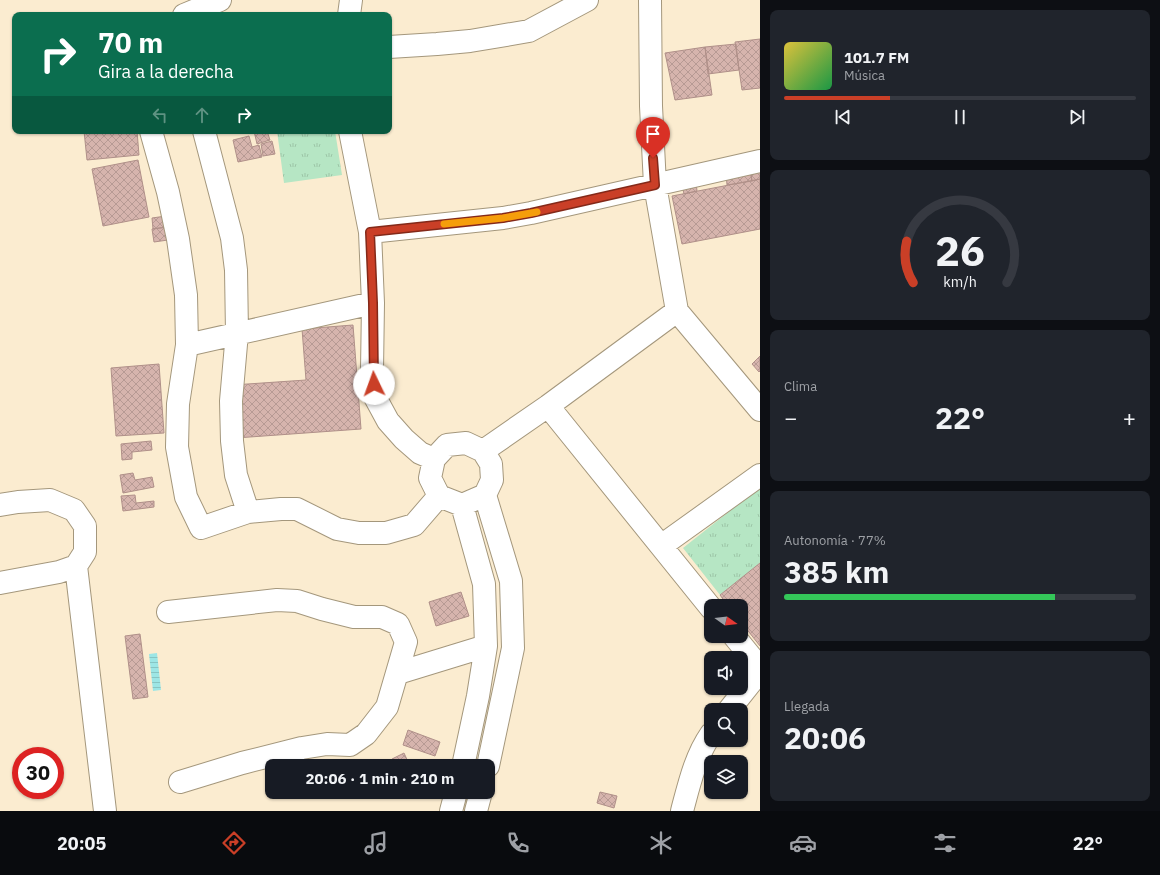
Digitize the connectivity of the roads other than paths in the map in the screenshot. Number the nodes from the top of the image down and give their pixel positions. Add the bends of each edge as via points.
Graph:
1 (220, 0) edge
2 (351, 0) edge
3 (587, 0) edge
4 (650, 0) edge
5 (191, 12) edge
6 (349, 12) edge
7 (392, 47) edge
8 (152, 134) edge
9 (205, 134) edge
10 (351, 134) edge
11 (760, 161) edge
12 (655, 185) junction
13 (370, 232) junction
14 (373, 303) junction
15 (677, 311) junction
16 (237, 333) junction
17 (187, 345) junction
18 (548, 406) junction
19 (760, 410) edge
20 (483, 451) junction
21 (434, 459) junction
22 (760, 475) edge
23 (485, 495) junction
24 (439, 496) junction
25 (0, 505) edge
26 (462, 505) junction
27 (248, 512) junction
28 (661, 546) junction
29 (76, 566) junction
30 (0, 583) edge
31 (704, 599) edge
32 (168, 612) dead end
33 (739, 643) edge
34 (486, 646) junction
35 (760, 670) edge
36 (398, 673) junction
37 (734, 703) edge
38 (470, 735) junction
39 (493, 741) junction
40 (704, 744) edge
41 (465, 759) edge
42 (489, 759) edge
43 (180, 782) dead end
44 (454, 799) edge
45 (479, 799) edge
46 (105, 811) edge
47 (451, 811) edge
48 (476, 811) edge
49 (682, 811) edge

1 - 5 street
2 - 6 street
3 - 7 street via 529,31 470,41
4 - 12 street via 651,114
8 - 17 street via 178,239 186,295
9 - 16 street via 232,238 236,270
10 - 13 street
11 - 12 street
12 - 13 street via 503,218
12 - 15 street
13 - 14 street
14 - 16 street
14 - 21 street via 372,370 375,397 388,421 404,439 420,453
15 - 18 street
15 - 19 street
16 - 17 street
16 - 27 street via 231,401 232,442 236,475
17 - 27 street via 178,404 177,447 186,498 201,528
18 - 20 street
18 - 28 street
20 - 21 street via 466,442 447,445
20 - 23 street via 491,464 492,480
21 - 24 street via 430,478
22 - 28 street
23 - 26 street
23 - 39 street via 511,580 513,648
24 - 26 street
24 - 27 street via 414,526 386,533 359,533 337,529 297,510
25 - 29 street via 50,500 74,510 85,526 85,552
26 - 34 street via 484,584
28 - 31 street
29 - 30 street via 59,572
29 - 46 street
32 - 36 street via 277,600 297,601 354,617 382,616 398,624 406,642
33 - 35 street
34 - 36 street
34 - 38 street
35 - 37 street
36 - 43 street via 387,707 366,734 350,745 327,744 302,748
38 - 39 street
38 - 41 street
39 - 42 street
40 - 49 street via 692,773
44 - 47 street
45 - 48 street

